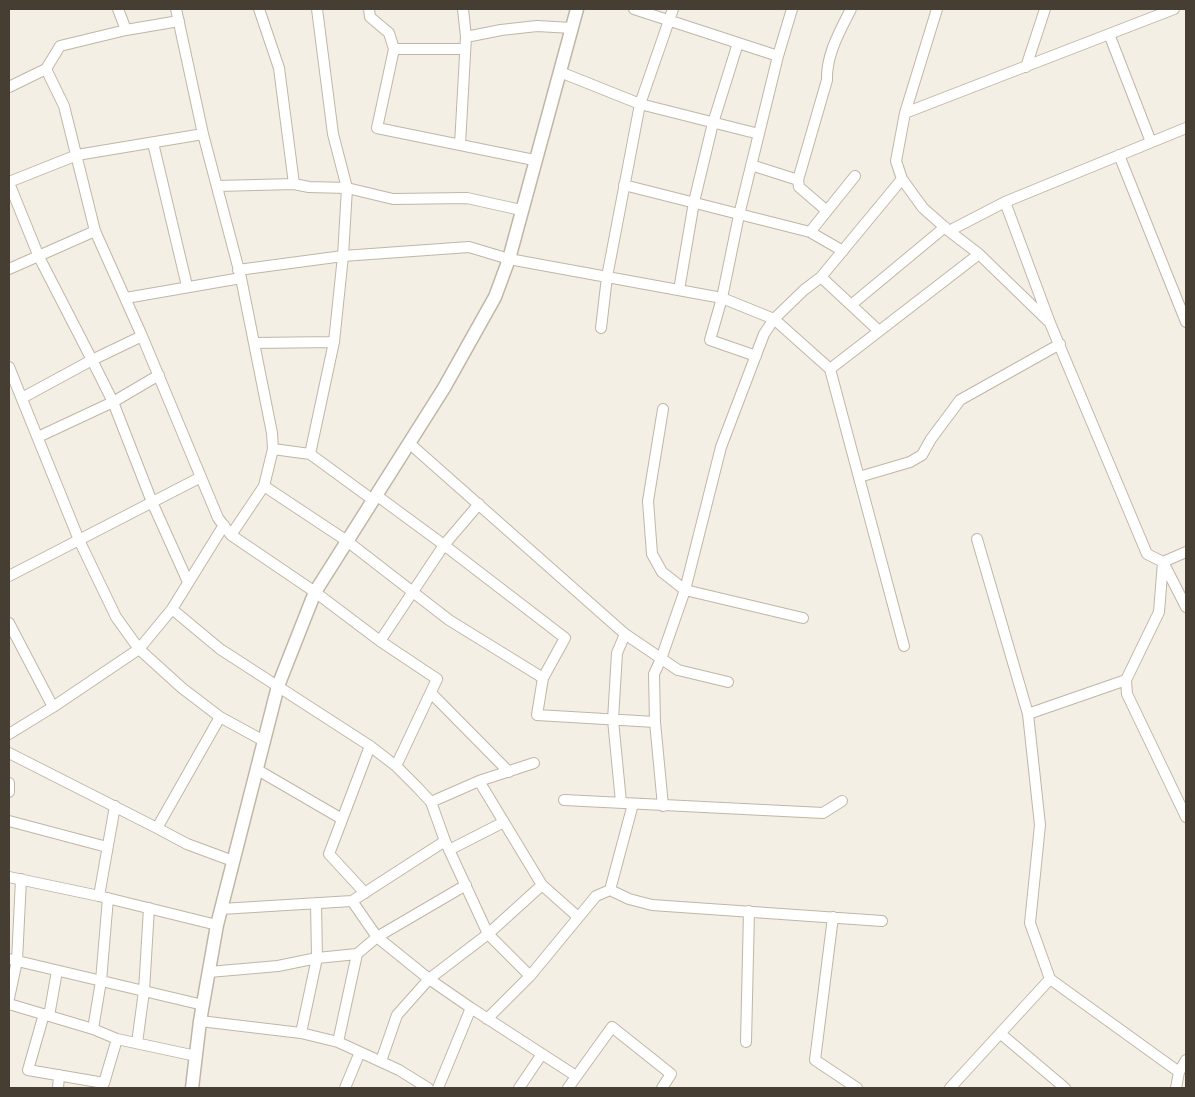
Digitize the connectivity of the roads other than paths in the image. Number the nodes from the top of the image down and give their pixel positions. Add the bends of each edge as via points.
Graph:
1 (118, 9) edge
2 (176, 9) edge
3 (259, 9) edge
4 (317, 9) edge
5 (369, 9) edge
6 (463, 9) edge
7 (577, 9) edge
8 (634, 9) edge
9 (673, 9) edge
10 (792, 9) edge
11 (851, 9) edge
12 (935, 9) edge
13 (1044, 9) edge
14 (1174, 9) edge
15 (669, 20) junction
16 (179, 21) junction
17 (572, 28) junction
18 (126, 30) junction
19 (1108, 34) junction
20 (466, 37) junction
21 (738, 43) junction
22 (394, 49) junction
23 (465, 49) junction
24 (778, 56) junction
25 (1026, 67) junction
26 (46, 69) junction
27 (560, 72) junction
28 (9, 87) edge
29 (640, 104) junction
30 (904, 113) junction
31 (713, 124) junction
32 (1186, 128) edge
33 (203, 134) junction
34 (759, 134) junction
35 (153, 142) junction
36 (1151, 142) junction
37 (460, 145) junction
38 (1120, 154) junction
39 (77, 155) junction
40 (534, 160) junction
41 (751, 165) junction
42 (855, 176) dead end
43 (902, 179) junction
44 (798, 180) junction
45 (9, 182) edge
46 (294, 184) junction
47 (624, 185) junction
48 (217, 186) junction
49 (347, 188) junction
50 (694, 202) junction
51 (1005, 202) junction
52 (522, 210) junction
53 (827, 211) junction
54 (739, 214) junction
55 (947, 229) junction
56 (96, 231) junction
57 (810, 232) junction
58 (843, 251) junction
59 (979, 254) junction
60 (343, 256) junction
61 (39, 257) junction
62 (509, 259) junction
63 (9, 269) edge
64 (240, 274) junction
65 (607, 277) junction
66 (821, 278) junction
67 (187, 286) junction
68 (679, 290) junction
69 (126, 298) junction
70 (722, 298) junction
71 (851, 305) junction
72 (774, 319) junction
73 (1186, 322) edge
74 (1050, 323) junction
75 (601, 328) dead end
76 (879, 331) junction
77 (142, 336) junction
78 (334, 342) junction
79 (254, 343) junction
80 (1060, 344) junction
81 (756, 356) junction
82 (92, 360) junction
83 (9, 369) edge
84 (830, 369) junction
85 (159, 375) junction
86 (22, 398) junction
87 (113, 402) junction
88 (663, 409) dead end
89 (38, 437) junction
90 (409, 443) junction
91 (273, 449) junction
92 (310, 454) junction
93 (201, 477) junction
94 (859, 478) junction
95 (264, 486) junction
96 (375, 498) junction
97 (152, 502) junction
98 (479, 504) junction
99 (224, 525) junction
100 (231, 535) junction
101 (977, 539) dead end
102 (79, 540) junction
103 (346, 542) junction
104 (444, 545) junction
105 (1186, 552) edge
106 (1164, 562) junction
107 (9, 576) edge
108 (188, 582) junction
109 (686, 590) junction
110 (314, 592) junction
111 (412, 592) junction
112 (1186, 607) edge
113 (172, 609) junction
114 (803, 618) dead end
115 (9, 623) edge
116 (625, 634) junction
117 (380, 641) junction
118 (904, 646) dead end
119 (139, 649) junction
120 (661, 659) junction
121 (543, 678) junction
122 (1126, 680) junction
123 (728, 682) dead end
124 (278, 686) junction
125 (431, 693) junction
126 (53, 707) junction
127 (1028, 714) junction
128 (220, 717) junction
129 (613, 720) junction
130 (655, 722) junction
131 (9, 734) edge
132 (264, 741) junction
133 (370, 746) junction
134 (9, 754) edge
135 (534, 763) dead end
136 (396, 766) junction
137 (256, 768) junction
138 (508, 772) junction
139 (479, 781) junction
140 (9, 783) edge
141 (9, 792) edge
142 (564, 800) dead end
143 (842, 800) dead end
144 (431, 802) junction
145 (621, 802) junction
146 (633, 804) junction
147 (114, 806) junction
148 (663, 806) junction
149 (1186, 817) edge
150 (342, 819) junction
151 (9, 821) edge
152 (504, 822) junction
153 (158, 828) junction
154 (447, 846) junction
155 (107, 847) junction
156 (233, 861) junction
157 (9, 876) edge
158 (21, 879) junction
159 (466, 885) junction
160 (542, 886) junction
161 (610, 890) junction
162 (365, 893) junction
163 (103, 897) junction
164 (352, 901) junction
165 (316, 904) junction
166 (149, 908) junction
167 (220, 909) junction
168 (749, 911) junction
169 (578, 917) junction
170 (833, 917) junction
171 (882, 920) dead end
172 (216, 925) junction
173 (488, 934) junction
174 (377, 937) junction
175 (357, 954) junction
176 (317, 958) junction
177 (13, 960) edge
178 (57, 971) junction
179 (209, 972) junction
180 (530, 976) junction
181 (429, 979) junction
182 (1050, 979) junction
183 (101, 981) junction
184 (144, 991) junction
185 (9, 998) edge
186 (9, 1004) edge
187 (203, 1005) junction
188 (471, 1008) junction
189 (46, 1015) junction
190 (487, 1019) junction
191 (200, 1021) junction
192 (93, 1029) junction
193 (301, 1033) junction
194 (1001, 1034) junction
195 (117, 1039) junction
196 (338, 1042) junction
197 (746, 1042) dead end
198 (137, 1043) junction
199 (360, 1052) junction
200 (542, 1054) junction
201 (196, 1056) junction
202 (1186, 1060) edge
203 (380, 1061) junction
204 (59, 1075) junction
205 (576, 1076) junction
206 (1180, 1082) edge
207 (1063, 1087) edge
208 (58, 1088) edge
209 (192, 1088) edge
210 (345, 1088) edge
211 (428, 1088) edge
212 (438, 1088) edge
213 (519, 1088) edge
214 (570, 1088) edge
215 (662, 1088) edge
216 (857, 1088) edge
217 (950, 1088) edge

1 - 18 street
2 - 16 street
3 - 46 street via 279,68
4 - 49 street via 333,134
5 - 22 street via 370,17 388,33
6 - 20 street
7 - 17 street
8 - 15 street
9 - 15 street
10 - 24 street
11 - 44 street via 827,66 828,80
12 - 30 street
13 - 25 street
14 - 19 street
15 - 21 street
15 - 29 street
16 - 18 street
16 - 33 street
17 - 20 street via 538,26
17 - 27 street
18 - 26 street via 60,46
19 - 25 street
19 - 36 street
20 - 23 street
21 - 24 street
21 - 31 street
22 - 23 street
22 - 37 street via 377,128
23 - 37 street
24 - 34 street
25 - 30 street
26 - 28 street
26 - 39 street via 64,106
27 - 29 street
27 - 40 street
29 - 31 street
29 - 47 street
30 - 43 street via 896,160
31 - 34 street
31 - 50 street
32 - 36 street
33 - 35 street
33 - 48 street
34 - 41 street
35 - 39 street
35 - 67 street
36 - 38 street
37 - 40 street
38 - 51 street
38 - 73 street
39 - 45 street
39 - 56 street
40 - 52 street
41 - 44 street
41 - 54 street
42 - 53 street
43 - 55 street via 923,208
43 - 58 street
44 - 53 street via 799,187
45 - 61 street
46 - 48 street
46 - 49 street
47 - 50 street
47 - 65 street
48 - 64 street
49 - 52 street via 393,199 467,198
49 - 60 street
50 - 54 street
50 - 68 street
51 - 55 street
51 - 74 street
52 - 62 street
53 - 57 street
54 - 57 street
54 - 70 street
55 - 59 street
55 - 71 street
56 - 61 street
56 - 69 street
57 - 58 street
58 - 66 street
59 - 74 street
59 - 76 street
60 - 62 street via 469,248
60 - 64 street
60 - 78 street
61 - 63 street
61 - 82 street
62 - 65 street
62 - 90 street via 496,296
64 - 67 street
64 - 79 street
65 - 68 street
65 - 75 street
66 - 71 street
66 - 72 street
67 - 69 street
68 - 70 street
69 - 77 street
70 - 72 street
70 - 81 street via 710,340
71 - 76 street
72 - 81 street
72 - 84 street
74 - 80 street
76 - 84 street
77 - 82 street
77 - 85 street
78 - 79 street
78 - 92 street
79 - 91 street
80 - 94 street via 960,400 922,455
80 - 106 street via 1147,554
81 - 109 street via 721,447
82 - 86 street
82 - 87 street
83 - 86 street
84 - 94 street
85 - 87 street
85 - 93 street
86 - 89 street
87 - 89 street
87 - 97 street
88 - 109 street via 648,501 652,554 662,572
89 - 102 street
90 - 96 street
90 - 98 street
91 - 92 street
91 - 95 street
92 - 96 street
93 - 97 street
93 - 99 street
94 - 118 street
95 - 100 street
95 - 103 street
96 - 103 street
96 - 104 street
97 - 102 street
97 - 108 street
98 - 104 street
98 - 116 street
99 - 100 street
99 - 108 street
100 - 110 street
101 - 127 street
102 - 107 street
102 - 119 street via 116,617
103 - 110 street
103 - 111 street
104 - 111 street
104 - 121 street via 565,638
105 - 106 street
106 - 112 street
106 - 122 street via 1159,612
108 - 113 street
109 - 114 street
109 - 120 street
110 - 117 street
110 - 124 street
111 - 117 street
111 - 121 street via 449,620
113 - 119 street
113 - 124 street via 220,649
115 - 126 street
116 - 120 street
116 - 129 street via 617,653
117 - 125 street via 437,679
119 - 126 street
119 - 128 street
120 - 123 street via 678,670
120 - 130 street via 654,674
121 - 129 street via 537,715
122 - 127 street
122 - 149 street via 1127,694
124 - 132 street
124 - 133 street
125 - 136 street
125 - 138 street
126 - 131 street
127 - 182 street via 1040,825 1030,923
128 - 132 street
128 - 153 street
129 - 130 street
129 - 145 street
130 - 148 street
132 - 137 street
133 - 136 street
133 - 150 street
134 - 147 street
135 - 138 street
136 - 144 street
137 - 150 street
137 - 156 street
138 - 139 street
139 - 144 street
139 - 152 street
140 - 141 street
142 - 145 street
143 - 148 street via 823,813
144 - 154 street
145 - 146 street
146 - 148 street
146 - 161 street
147 - 153 street
147 - 155 street
150 - 162 street via 329,854
151 - 155 street
152 - 154 street
152 - 160 street
153 - 156 street via 187,844
154 - 159 street
154 - 162 street
155 - 163 street
156 - 167 street
157 - 158 street
158 - 163 street
158 - 177 street
159 - 173 street
159 - 174 street
160 - 169 street
160 - 173 street
161 - 168 street via 629,899 652,904
161 - 169 street via 596,896
162 - 164 street
163 - 166 street
163 - 183 street
164 - 165 street
164 - 174 street
165 - 167 street
165 - 176 street
166 - 172 street
166 - 184 street
167 - 172 street
168 - 170 street
168 - 197 street
169 - 180 street
170 - 171 street
170 - 216 street via 815,1060
172 - 179 street
173 - 180 street
173 - 181 street
174 - 175 street
174 - 181 street
175 - 176 street
175 - 196 street
176 - 179 street via 278,966
176 - 193 street
177 - 178 street
177 - 185 street
178 - 183 street
178 - 189 street
179 - 187 street
180 - 190 street
181 - 188 street
181 - 203 street via 397,1016
182 - 194 street
182 - 206 street
183 - 184 street
183 - 192 street
184 - 187 street
184 - 198 street
186 - 189 street
187 - 191 street
188 - 190 street
188 - 212 street
189 - 192 street
189 - 204 street via 28,1070
190 - 200 street
191 - 193 street
191 - 201 street
192 - 195 street
193 - 196 street
194 - 207 street
194 - 217 street
195 - 198 street
195 - 204 street via 104,1083
196 - 199 street
198 - 201 street
199 - 203 street
199 - 210 street
200 - 205 street
200 - 213 street
201 - 209 street
202 - 206 street
203 - 211 street
204 - 208 street
205 - 214 street
205 - 215 street via 612,1027 670,1074

